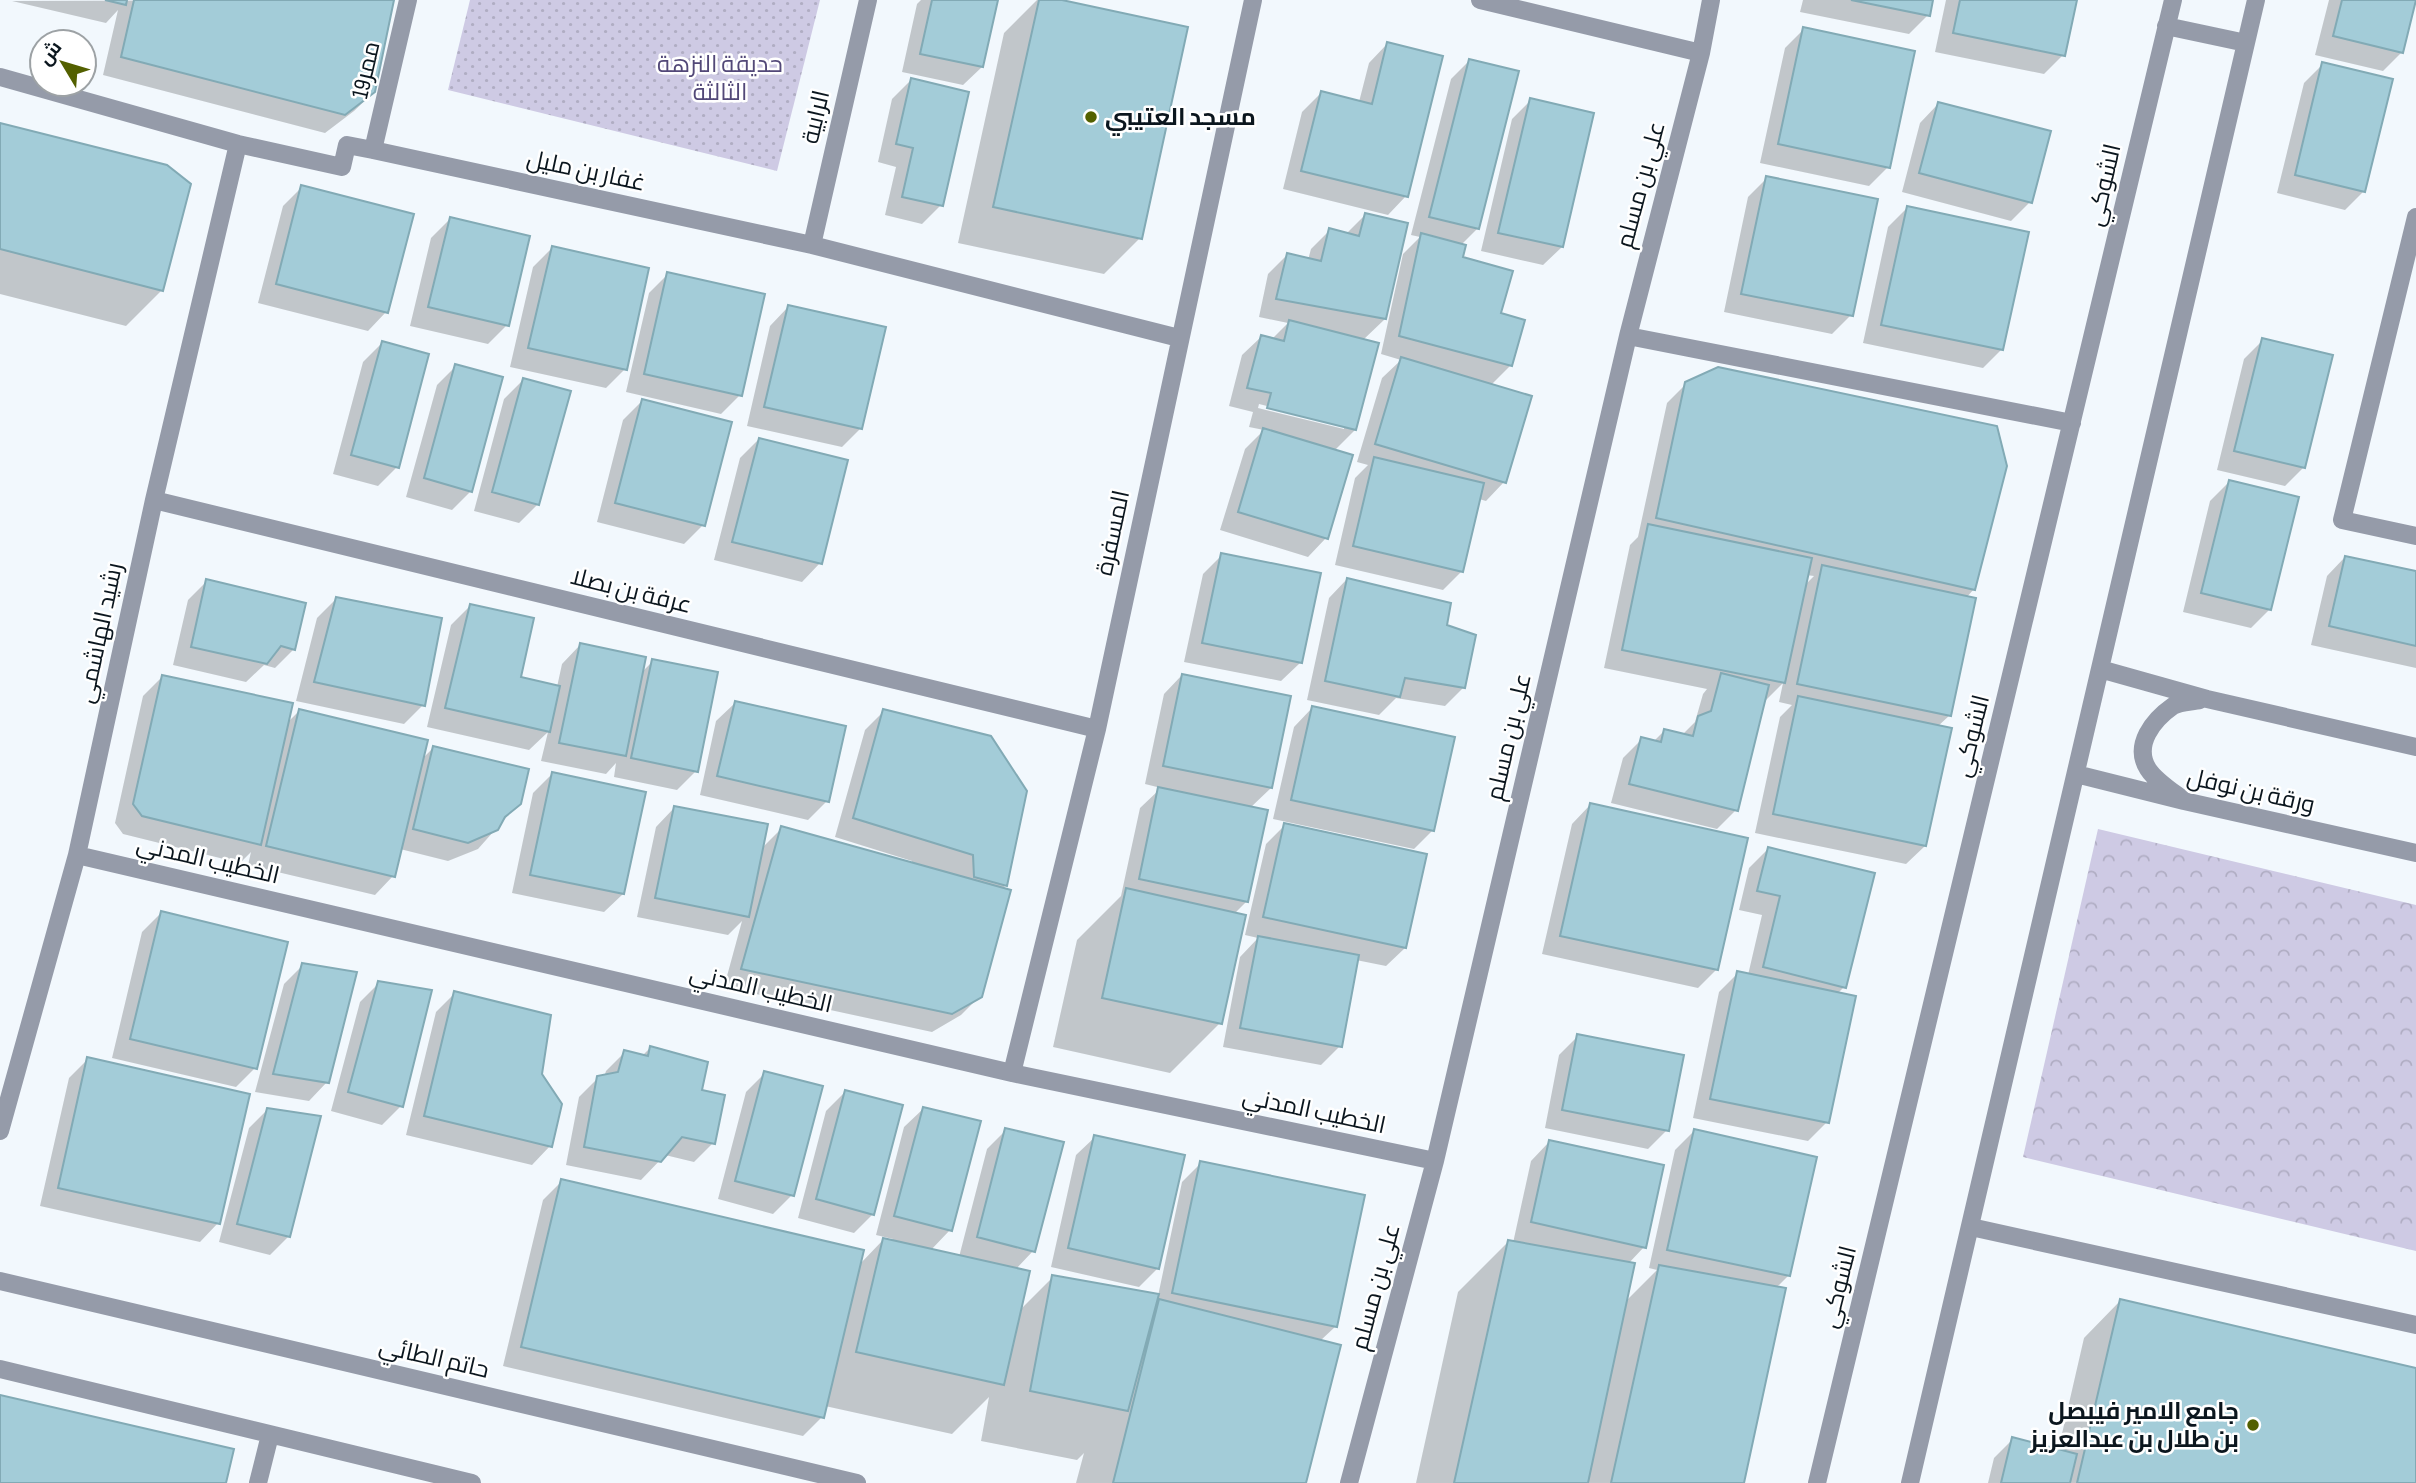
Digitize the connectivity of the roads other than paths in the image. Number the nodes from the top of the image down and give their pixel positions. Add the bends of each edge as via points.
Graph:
1 (408, 0) edge
2 (868, 0) edge
3 (1253, 0) edge
4 (1480, 0) edge
5 (1711, 0) edge
6 (2172, 0) edge
7 (2256, 0) edge
8 (2166, 26) junction
9 (2246, 43) junction
10 (1701, 52) junction
11 (0, 77) edge
12 (239, 144) junction
13 (373, 150) junction
14 (2416, 217) edge
15 (813, 244) junction
16 (1628, 336) junction
17 (1179, 338) junction
18 (2072, 422) junction
19 (155, 500) junction
20 (2416, 536) edge
21 (2100, 670) junction
22 (2207, 699) junction
23 (1097, 729) junction
24 (2416, 747) edge
25 (2076, 774) junction
26 (2185, 801) junction
27 (2416, 853) edge
28 (78, 855) junction
29 (1012, 1073) junction
30 (0, 1131) edge
31 (1435, 1161) junction
32 (1971, 1227) junction
33 (0, 1281) edge
34 (2416, 1325) edge
35 (0, 1368) edge
36 (270, 1435) junction
37 (258, 1483) edge
38 (472, 1483) edge
39 (857, 1483) edge
40 (1349, 1483) edge
41 (1817, 1483) edge
42 (1910, 1483) edge

1 - 13 street, ممر19
2 - 15 street, الرابية
3 - 17 street, المسفرة
4 - 10 street
5 - 10 street, علي بن مسلم
6 - 8 street, الشوكي
7 - 9 street
8 - 9 street
8 - 18 street, الشوكي
9 - 21 street
10 - 16 street, علي بن مسلم
11 - 12 street, غفار بن مليل
12 - 13 street, غفار بن مليل via 342,167 347,145
12 - 19 street, رشيد الهاشمي
13 - 15 street, غفار بن مليل
14 - 20 street via 2342,520
15 - 17 street, غفار بن مليل
16 - 18 street
16 - 31 street, علي بن مسلم
17 - 23 street, المسفرة
18 - 41 street, الشوكي
19 - 23 street, عرفة بن بصلا
19 - 28 street, رشيد الهاشمي
21 - 22 street
21 - 25 street
22 - 24 street
22 - 26 street via 2175,705 2144,738 2142,755 2149,771
23 - 29 street, المسفرة
25 - 26 street, ورقة بن نوفل
25 - 32 street
26 - 27 street, ورقة بن نوفل
28 - 29 street, الخطيب المدني
28 - 30 street, رشيد الهاشمي
29 - 31 street, الخطيب المدني
31 - 40 street, علي بن مسلم
32 - 34 street
32 - 42 street
33 - 39 street, حاتم الطائي
35 - 36 street
36 - 37 street
36 - 38 street

